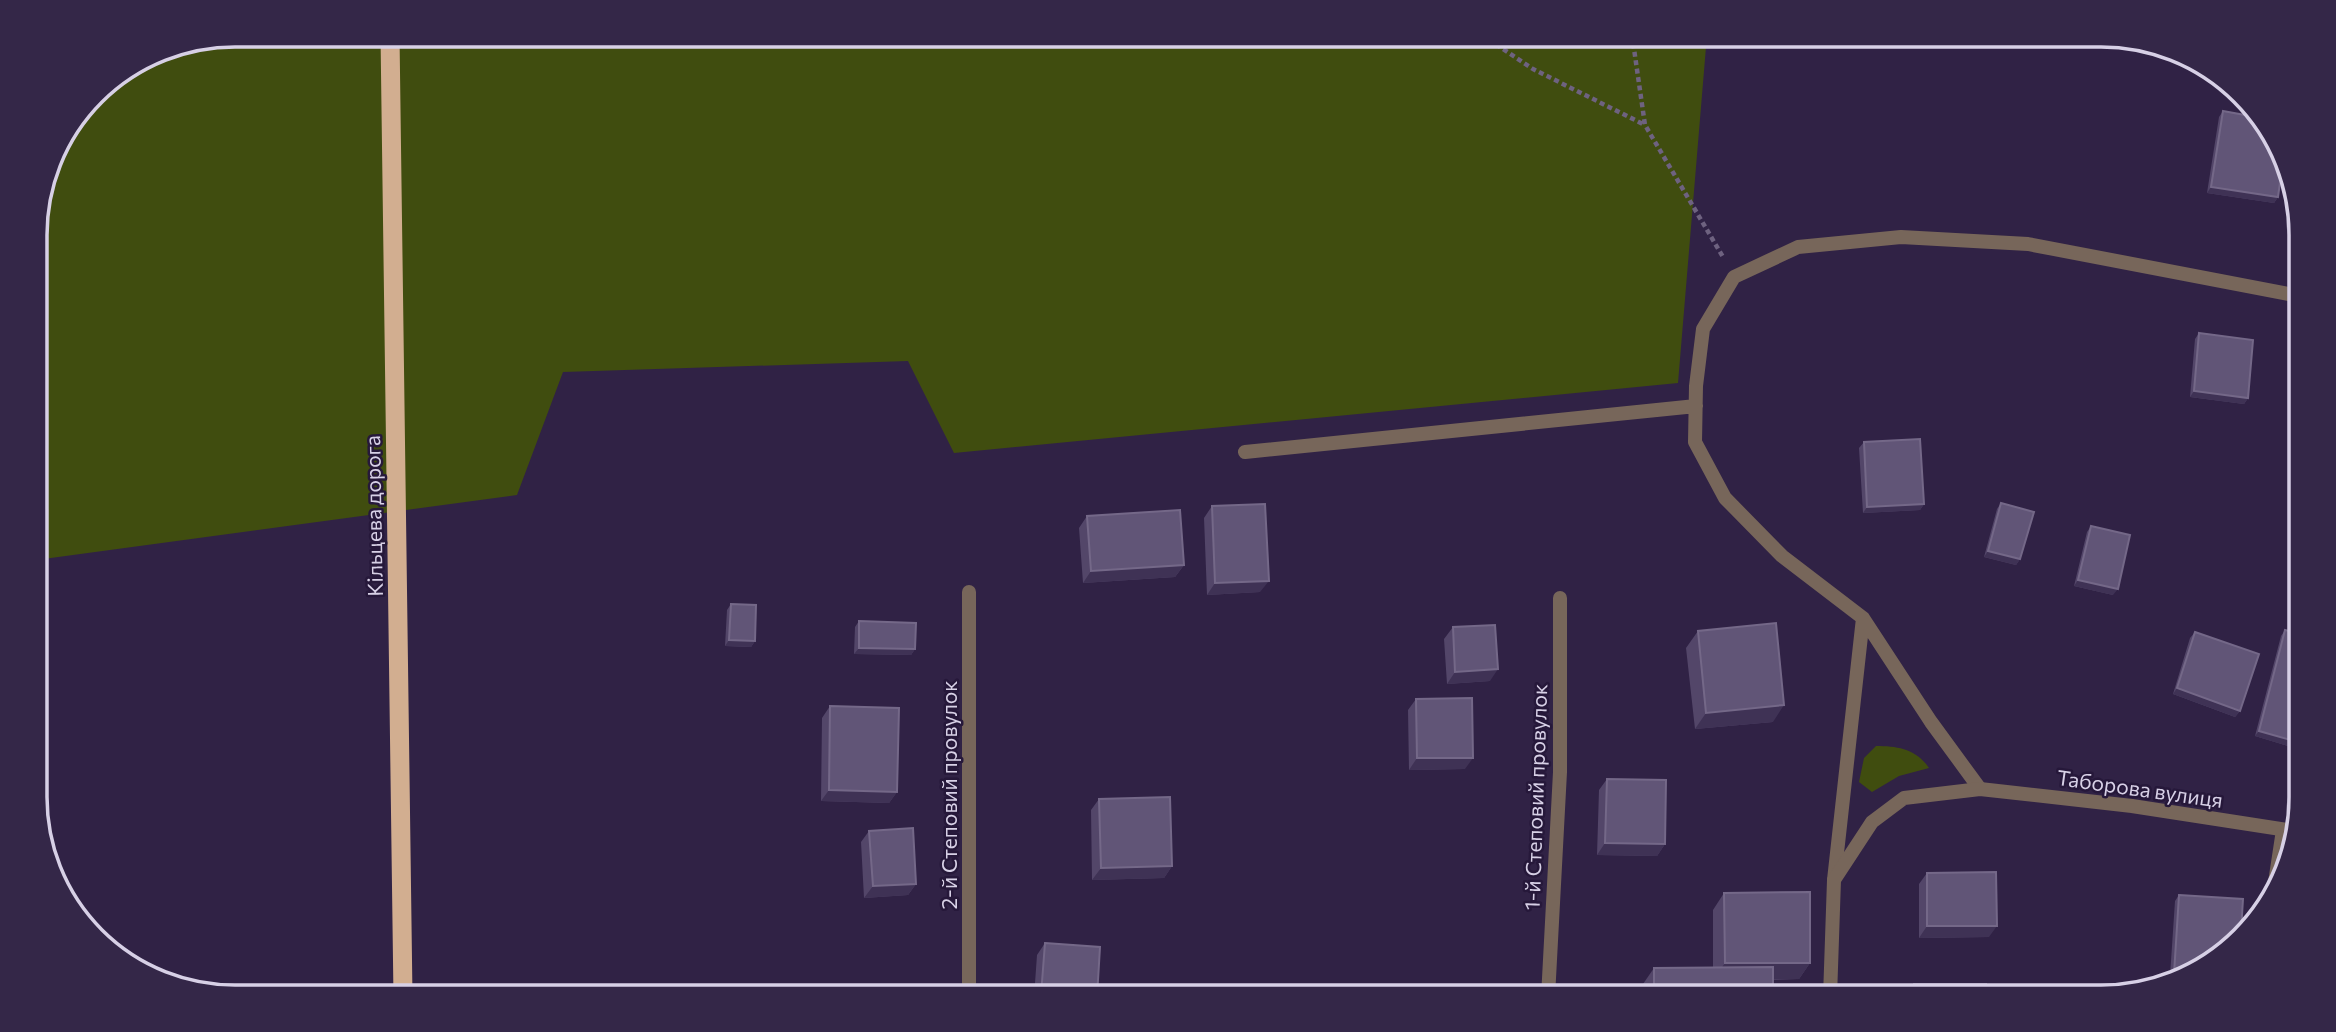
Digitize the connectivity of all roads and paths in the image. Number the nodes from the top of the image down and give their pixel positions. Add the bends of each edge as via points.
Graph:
1 (1500, 47) edge
2 (1634, 47) edge
3 (390, 48) edge
4 (1645, 125) junction
5 (1734, 277) junction
6 (2289, 294) edge
7 (1696, 406) junction
8 (1245, 452) dead end
9 (969, 592) dead end
10 (1560, 598) dead end
11 (1863, 618) junction
12 (1980, 789) junction
13 (2286, 830) edge
14 (1834, 880) junction
15 (1549, 984) edge
16 (1830, 984) edge
17 (403, 985) edge
18 (969, 985) edge

1 - 4 path via 1533,69
2 - 4 path
3 - 17 highway, Кільцева дорога
4 - 5 path
5 - 6 street via 1798,247 1901,237 2028,244
5 - 7 street via 1703,329
7 - 8 street
7 - 11 street via 1695,442 1725,498 1782,556
9 - 18 street, 2-й Степовий провулок
10 - 15 street, 1-й Степовий провулок via 1560,772
11 - 12 street
11 - 14 street
12 - 13 street, Таборова вулиця
12 - 14 street, Таборова вулиця via 1904,798 1872,822
14 - 16 street

